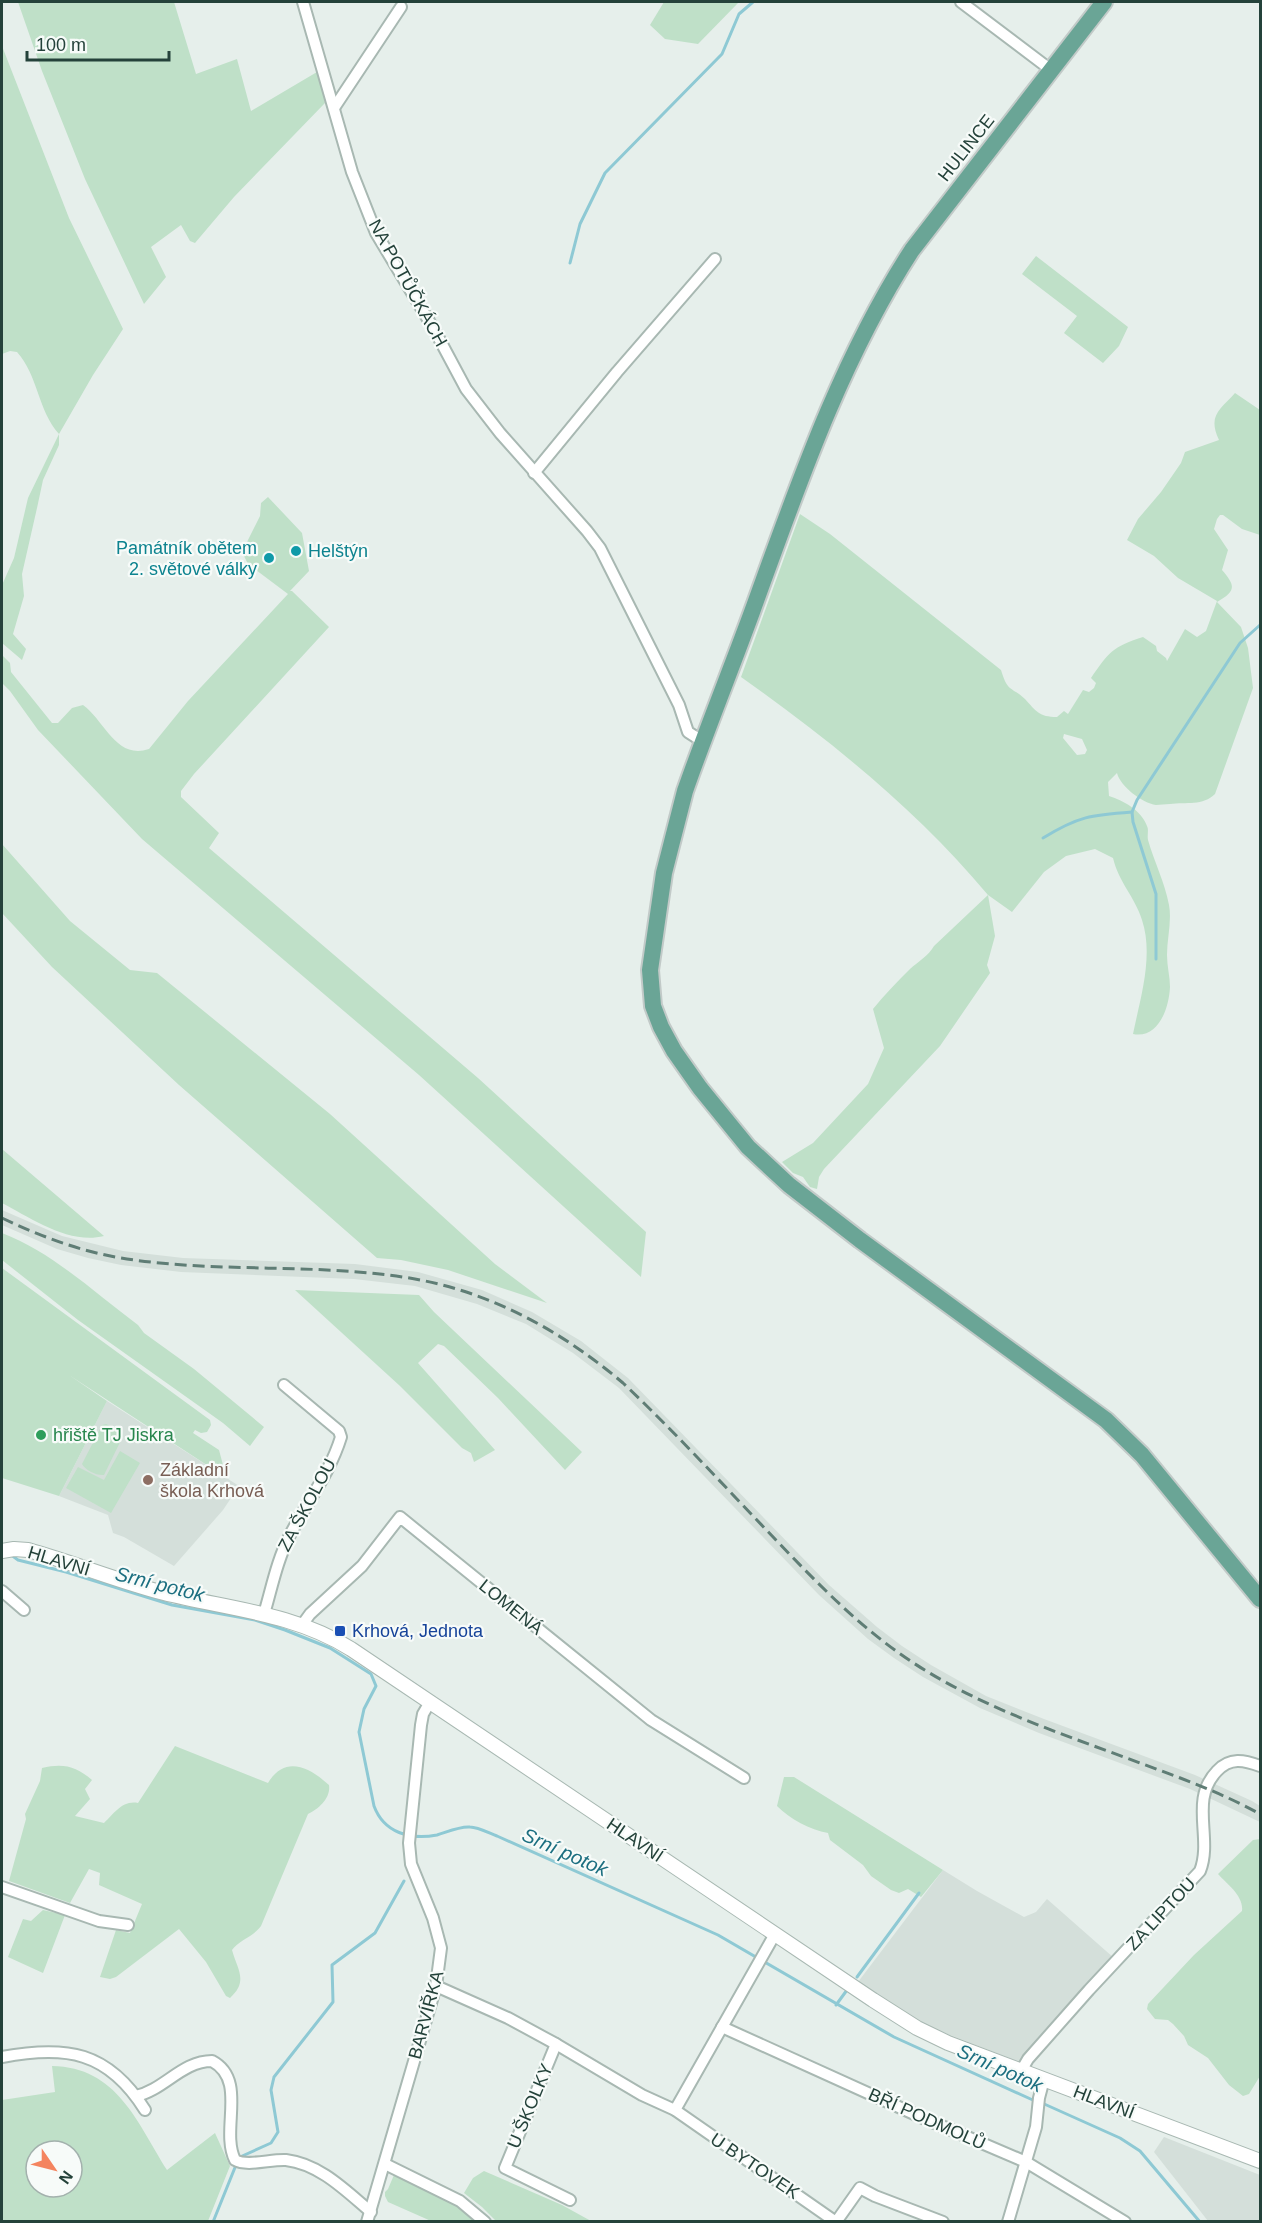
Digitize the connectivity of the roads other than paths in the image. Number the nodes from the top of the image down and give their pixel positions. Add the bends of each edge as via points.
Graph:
1 (303, 2) edge
2 (961, 2) edge
3 (1104, 2) edge
4 (401, 7) dead end
5 (1051, 70) junction
6 (334, 108) junction
7 (715, 259) dead end
8 (534, 473) junction
9 (702, 741) junction
10 (284, 1385) dead end
11 (8, 1550) edge
12 (2, 1591) edge
13 (1260, 1599) edge
14 (24, 1610) dead end
15 (264, 1614) junction
16 (302, 1625) junction
17 (430, 1702) junction
18 (1260, 1766) edge
19 (744, 1778) dead end
20 (2, 1887) edge
21 (128, 1925) dead end
22 (775, 1934) junction
23 (436, 1986) junction
24 (722, 2027) junction
25 (556, 2044) junction
26 (2, 2057) edge
27 (1021, 2070) junction
28 (1044, 2079) junction
29 (136, 2096) junction
30 (146, 2110) dead end
31 (675, 2110) junction
32 (1260, 2161) edge
33 (1026, 2162) junction
34 (385, 2164) junction
35 (570, 2200) dead end
36 (369, 2216) edge
37 (484, 2222) edge
38 (836, 2222) edge
39 (943, 2222) edge
40 (1008, 2222) edge
41 (1125, 2222) edge

1 - 6 street, NA POTŮČKÁCH
2 - 5 street
3 - 5 main road, HULINCE
4 - 6 street
5 - 9 main road, HULINCE via 912,250 867,326 804,471
6 - 8 street, NA POTŮČKÁCH via 352,172 376,233 466,389
7 - 8 street
8 - 9 street, NA POTŮČKÁCH via 600,548 679,705 688,732
9 - 13 main road, HULINCE via 667,854 651,963 653,1006 674,1051 748,1147 789,1185 1116,1428
10 - 15 street, ZA ŠKOLOU via 339,1431 341,1437 323,1479 290,1534
11 - 15 street, HLAVNÍ via 28,1550 157,1591
12 - 14 street
15 - 16 street, HLAVNÍ
16 - 17 street, HLAVNÍ via 340,1642
16 - 19 street, LOMENÁ via 362,1566 399,1517 651,1720
17 - 22 street, HLAVNÍ
17 - 23 street, BARVÍŘKA via 419,1736 409,1837 411,1864 441,1948
18 - 27 street, ZA LIPTOU via 1239,1760 1221,1767 1212,1776 1202,1803 1204,1855 1200,1871
20 - 21 street via 99,1921
22 - 24 street
22 - 27 street, HLAVNÍ via 917,2028
23 - 25 street, U ŠKOLKY
23 - 34 street, BARVÍŘKA
24 - 31 street
24 - 33 street, BŘÍ PODMOLŮ
25 - 31 street, U ŠKOLKY
25 - 35 street, U ŠKOLKY via 505,2168
26 - 29 street via 70,2052 95,2060
27 - 28 street, HLAVNÍ
28 - 32 street, HLAVNÍ
28 - 33 street
29 - 30 street
29 - 36 street via 152,2091 187,2067 212,2061 230,2081 231,2149 235,2160 286,2160 303,2165 324,2174
31 - 38 street, U BYTOVEK
33 - 40 street
33 - 41 street, BŘÍ PODMOLŮ
34 - 36 street, BARVÍŘKA
34 - 37 street via 460,2201
38 - 39 street, U BYTOVEK via 860,2188

